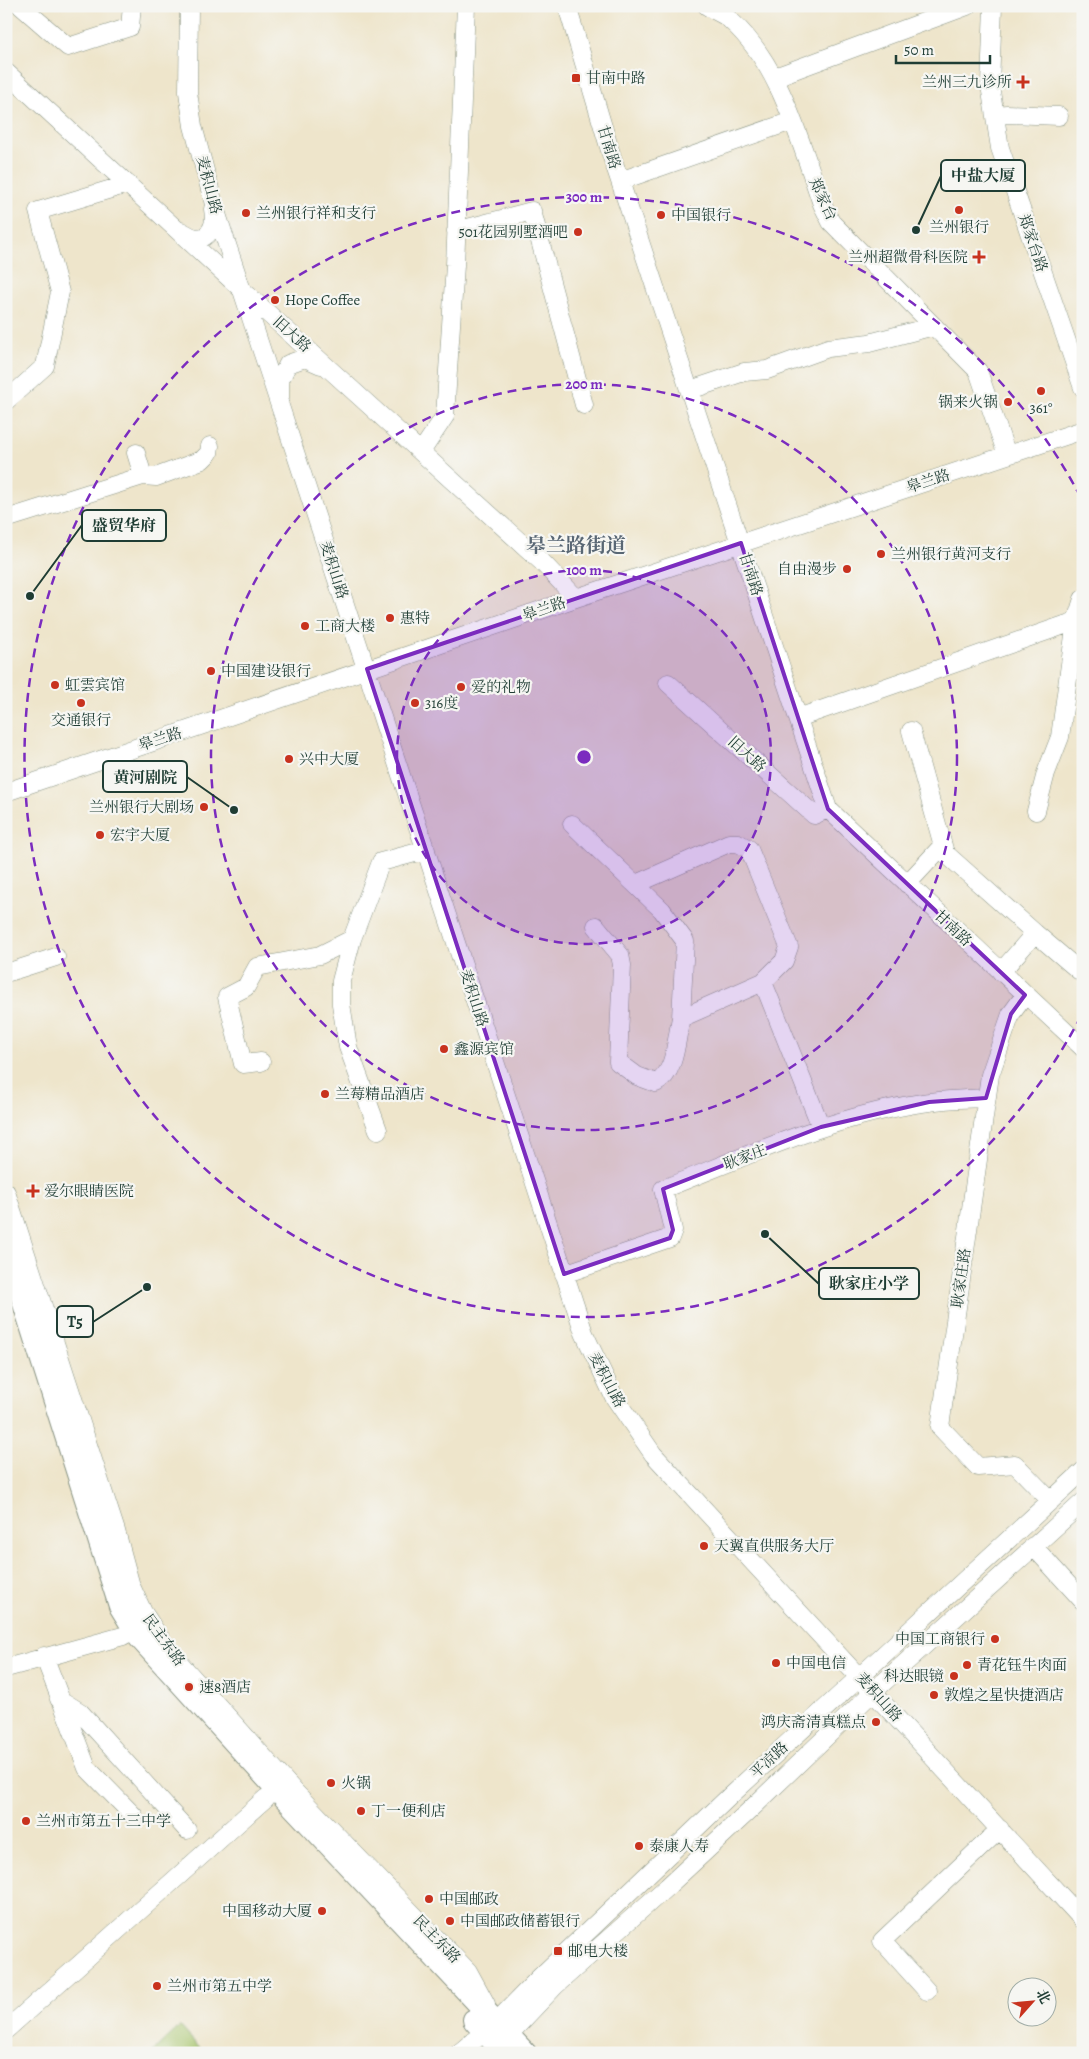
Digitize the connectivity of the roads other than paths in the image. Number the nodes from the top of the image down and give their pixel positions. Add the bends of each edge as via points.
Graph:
1 (132, 6) edge
2 (189, 6) edge
3 (466, 6) edge
4 (567, 6) edge
5 (707, 6) edge
6 (967, 6) edge
7 (993, 6) edge
8 (23, 7) edge
9 (6, 72) edge
10 (775, 77) junction
11 (995, 115) junction
12 (1059, 116) dead end
13 (792, 121) junction
14 (620, 181) junction
15 (208, 182) junction
16 (128, 184) junction
17 (173, 225) junction
18 (456, 231) junction
19 (240, 288) junction
20 (934, 326) junction
21 (338, 377) junction
22 (1083, 388) edge
23 (690, 390) junction
24 (6, 401) edge
25 (584, 405) dead end
26 (286, 425) junction
27 (1083, 430) edge
28 (210, 446) dead end
29 (421, 452) junction
30 (136, 453) dead end
31 (1007, 455) junction
32 (144, 476) junction
33 (6, 519) edge
34 (741, 543) junction
35 (576, 598) junction
36 (1083, 599) edge
37 (1076, 621) junction
38 (367, 669) junction
39 (668, 683) dead end
40 (798, 718) junction
41 (911, 731) dead end
42 (6, 792) edge
43 (828, 809) junction
44 (1036, 811) dead end
45 (572, 824) dead end
46 (943, 845) junction
47 (426, 850) junction
48 (636, 884) junction
49 (907, 884) junction
50 (596, 926) dead end
51 (1035, 933) junction
52 (352, 939) junction
53 (56, 957) dead end
54 (1001, 972) junction
55 (6, 973) edge
56 (1083, 974) edge
57 (763, 982) junction
58 (1026, 995) junction
59 (681, 1018) junction
60 (1083, 1048) edge
61 (261, 1062) dead end
62 (986, 1098) junction
63 (821, 1128) junction
64 (378, 1130) dead end
65 (6, 1192) edge
66 (6, 1247) edge
67 (564, 1274) junction
68 (6, 1295) edge
69 (1083, 1471) edge
70 (1051, 1501) junction
71 (1083, 1502) edge
72 (108, 1533) junction
73 (1033, 1546) junction
74 (1083, 1601) edge
75 (123, 1636) junction
76 (44, 1656) junction
77 (6, 1668) edge
78 (860, 1676) junction
79 (874, 1691) junction
80 (59, 1699) junction
81 (266, 1798) junction
82 (134, 1816) dead end
83 (1000, 1829) junction
84 (187, 1830) dead end
85 (1080, 1912) edge
86 (927, 1992) dead end
87 (6, 2030) edge
88 (497, 2040) edge
89 (459, 2053) edge
90 (525, 2053) edge
91 (532, 2053) edge

1 - 8 street via 130,27 68,47
2 - 15 street, 麦积山路 via 188,92
3 - 18 street
4 - 14 street, 甘南路
5 - 10 street, 郑家台 via 729,19
6 - 10 street
7 - 11 street, 郑家台路 via 990,85
9 - 16 street, 旧大路
10 - 13 street, 郑家台
11 - 12 street
11 - 22 street, 郑家台路 via 1000,148
13 - 14 street
13 - 20 street, 郑家台 via 822,204 832,222
14 - 23 street, 甘南路
15 - 17 street via 214,218 209,234 194,238
15 - 19 street, 麦积山路
16 - 17 street, 旧大路
16 - 24 street via 38,211 60,292 45,366
17 - 19 street, 旧大路
18 - 25 street via 532,211
18 - 29 street via 445,416
19 - 21 street, 旧大路
19 - 26 street, 麦积山路
20 - 23 street via 868,343 828,348 767,370 744,372
20 - 31 street, 郑家台 via 978,371
21 - 26 street via 305,358 288,364 280,380
21 - 29 street, 旧大路
23 - 34 street, 甘南路
26 - 38 street, 麦积山路
27 - 31 street, 皋兰路
28 - 32 street via 210,453 202,460 156,477
29 - 35 street, 旧大路 via 542,562
30 - 32 street
31 - 34 street, 皋兰路
32 - 33 street
34 - 35 street, 皋兰路
34 - 40 street, 甘南路
35 - 38 street, 皋兰路
36 - 37 street
37 - 40 street
37 - 44 street via 1060,737
38 - 42 street, 皋兰路
38 - 47 street, 麦积山路
39 - 43 street, 旧大路 via 814,815
40 - 43 street, 甘南路
41 - 46 street
43 - 49 street, 甘南路
45 - 48 street
46 - 49 street
46 - 51 street via 946,853
47 - 52 street via 381,862
47 - 67 street, 麦积山路
48 - 57 street via 729,843 738,843 749,850 789,947 784,962
48 - 59 street via 662,910 685,941
49 - 54 street, 甘南路
50 - 59 street via 620,955 622,965 618,1062 637,1076 656,1083 664,1079 670,1070
51 - 54 street
51 - 56 street
52 - 61 street via 320,955 257,967 246,987 227,998 244,1064
52 - 64 street via 341,981 342,1004 348,1047
53 - 55 street
54 - 58 street, 甘南路
57 - 59 street
57 - 63 street
58 - 60 street, 甘南路
58 - 62 street, 耿家庄路 via 1010,1014
62 - 63 street, 耿家庄 via 929,1102
62 - 70 street, 耿家庄路 via 940,1427 978,1466 1015,1464
63 - 67 street, 耿家庄 via 663,1189 672,1230 670,1238
65 - 72 street, 民主东路
66 - 72 main road, 民主东路
67 - 78 street, 麦积山路 via 584,1333 614,1397 653,1454
68 - 75 main road, 民主东路 via 108,1608
69 - 70 street, 平凉路
70 - 78 street, 平凉路
71 - 73 street, 平凉路
72 - 88 main road, 民主东路 via 120,1606 140,1637
73 - 74 street
73 - 79 street, 平凉路
75 - 76 street
75 - 81 main road, 民主东路
76 - 77 street
76 - 80 street
78 - 79 street, 麦积山路
78 - 88 street, 平凉路 via 538,1978
79 - 83 street, 麦积山路
79 - 88 street, 平凉路 via 744,1816
80 - 82 street via 87,1768
80 - 84 street via 80,1712
81 - 87 street
81 - 88 main road, 民主东路
83 - 85 street, 麦积山路
83 - 86 street via 882,1941
88 - 89 street, 平凉路
88 - 90 main road, 民主东路
88 - 91 street, 民主东路

